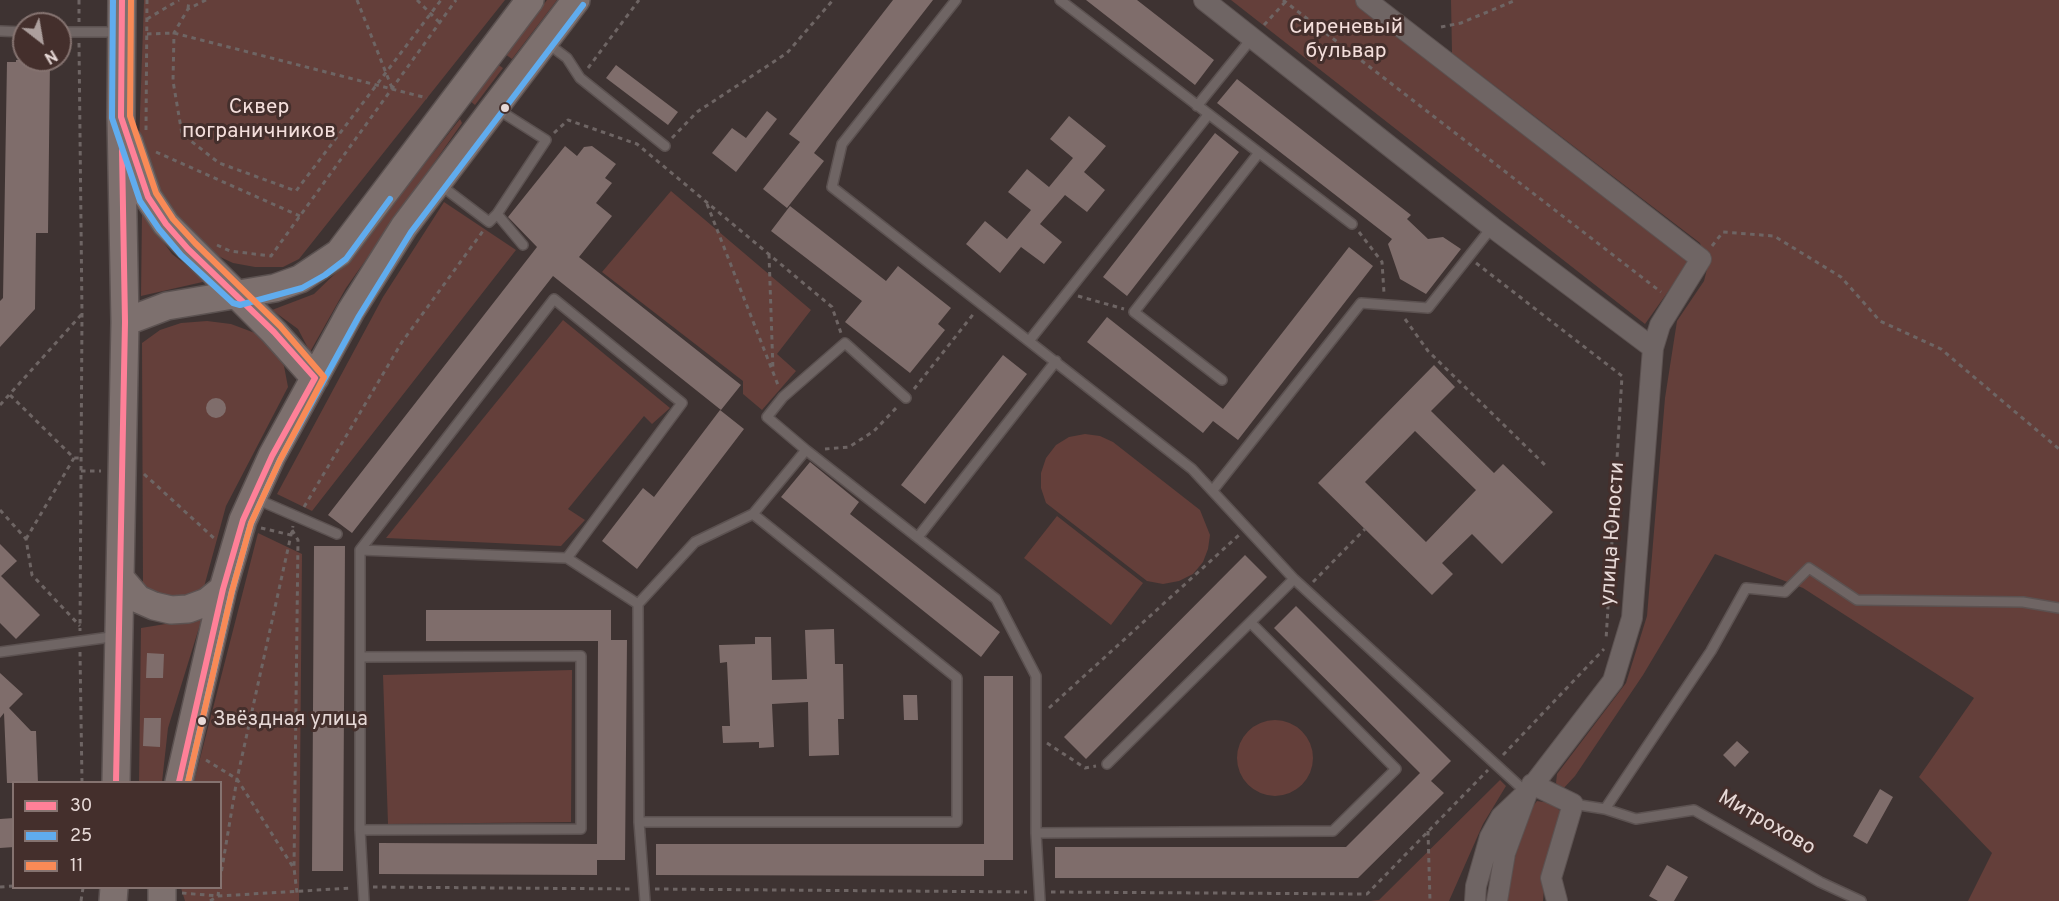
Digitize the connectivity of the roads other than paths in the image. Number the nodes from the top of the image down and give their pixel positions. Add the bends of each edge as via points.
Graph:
1 (122, 0) edge
2 (530, 0) edge
3 (576, 0) edge
4 (956, 0) edge
5 (1060, 0) edge
6 (1204, 0) edge
7 (1366, 0) edge
8 (72, 32) edge
9 (134, 33) junction
10 (1252, 38) junction
11 (545, 42) junction
12 (1197, 106) junction
13 (494, 107) junction
14 (1208, 115) junction
15 (121, 117) junction
16 (665, 146) road end
17 (1258, 154) junction
18 (437, 182) junction
19 (497, 214) junction
20 (1353, 224) road end
21 (1492, 228) junction
22 (523, 245) dead end
23 (238, 296) junction
24 (125, 322) junction
25 (1029, 341) junction
26 (1653, 348) junction
27 (1056, 361) junction
28 (315, 378) junction
29 (1222, 380) dead end
30 (906, 398) dead end
31 (806, 450) junction
32 (1213, 490) junction
33 (253, 498) junction
34 (753, 514) junction
35 (337, 534) dead end
36 (918, 537) junction
37 (360, 550) junction
38 (567, 558) junction
39 (121, 579) junction
40 (1294, 579) junction
41 (223, 589) junction
42 (638, 604) junction
43 (2059, 608) edge
44 (1251, 624) junction
45 (120, 635) junction
46 (0, 652) edge
47 (360, 657) junction
48 (1107, 764) road end
49 (116, 781) edge
50 (179, 781) edge
51 (1530, 789) junction
52 (1573, 804) junction
53 (1605, 809) junction
54 (639, 822) junction
55 (360, 830) junction
56 (1036, 832) junction
57 (364, 901) edge
58 (645, 901) edge
59 (1040, 901) edge
60 (1475, 901) edge
61 (1497, 901) edge
62 (1557, 901) edge
63 (1861, 901) edge

1 - 9 main road
2 - 23 main road via 339,253 300,279
3 - 11 main road
4 - 25 lane via 842,144 832,187
5 - 12 lane
6 - 10 street
7 - 26 street, улица Юности via 1701,259 1660,325
8 - 9 lane
9 - 15 main road
10 - 12 lane
10 - 21 street
11 - 13 main road
11 - 16 lane via 567,58 580,78
12 - 14 lane
13 - 18 main road
13 - 19 lane via 546,140
14 - 17 lane
14 - 25 lane
15 - 23 main road via 148,197 173,233
15 - 24 main road
17 - 20 lane
17 - 29 lane via 1134,312
18 - 19 lane via 489,222
18 - 28 main road via 368,284
19 - 22 lane
21 - 26 street
21 - 32 lane via 1428,308 1361,303
23 - 24 main road via 167,306
23 - 28 main road
24 - 39 main road
25 - 27 lane
26 - 51 street, улица Юности via 1632,618 1613,681
27 - 32 lane
27 - 36 lane
28 - 33 main road
30 - 31 lane via 845,343 783,397 767,417
31 - 34 lane
31 - 36 lane
32 - 40 lane
33 - 35 lane
33 - 41 main road
34 - 42 lane via 694,542
34 - 54 lane via 957,678 957,822
36 - 56 lane via 996,598 1036,676
37 - 38 lane
37 - 38 lane via 555,298 682,403
37 - 47 lane
38 - 42 lane
39 - 41 main road via 138,599 171,610 207,602
39 - 45 main road
40 - 44 lane
40 - 51 lane
41 - 50 main road
42 - 54 lane
43 - 53 lane via 2023,602 1857,600 1809,568 1785,592 1746,588 1711,651
44 - 48 lane
44 - 56 lane via 1396,769 1333,831
45 - 46 lane
45 - 49 main road
47 - 55 lane
47 - 55 lane via 581,656 581,829
51 - 52 street, Митрохово
51 - 60 street, улица Юности via 1501,817 1490,837
51 - 61 street, улица Юности via 1505,853
52 - 53 lane, Митрохово
52 - 62 street via 1551,878
53 - 63 lane, Митрохово via 1636,819 1695,810 1820,882
54 - 58 lane
55 - 57 lane
56 - 59 lane

